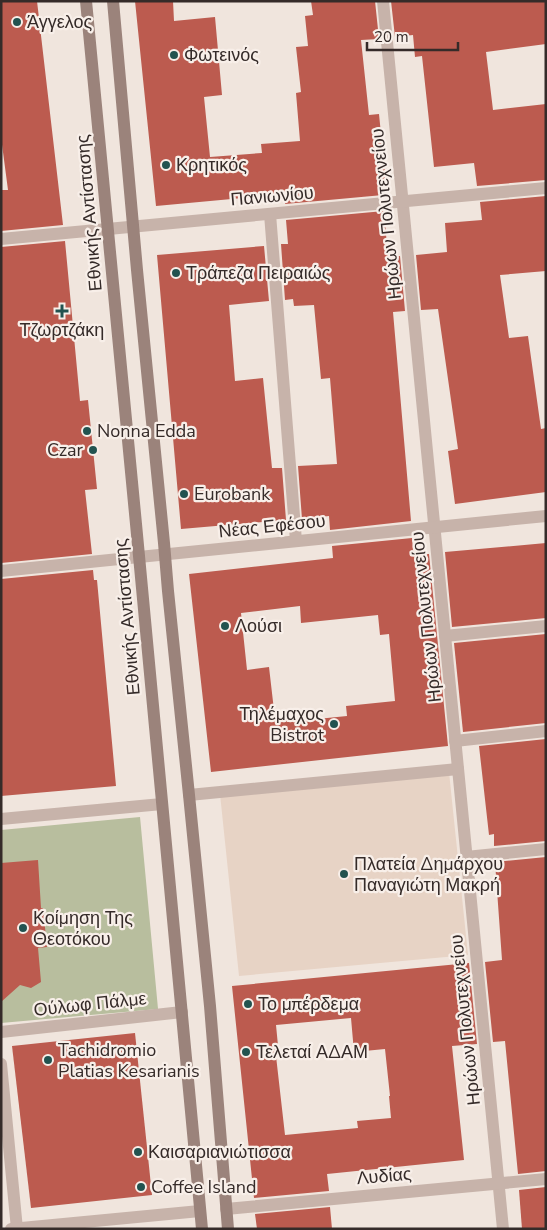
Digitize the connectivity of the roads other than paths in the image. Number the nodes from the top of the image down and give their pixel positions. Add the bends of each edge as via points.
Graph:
1 (86, 1) edge
2 (113, 1) edge
3 (383, 1) edge
4 (546, 188) edge
5 (402, 202) junction
6 (270, 214) junction
7 (134, 227) junction
8 (108, 229) junction
9 (1, 239) edge
10 (546, 516) edge
11 (434, 527) junction
12 (296, 541) junction
13 (165, 555) junction
14 (139, 557) junction
15 (1, 571) edge
16 (546, 626) edge
17 (445, 636) junction
18 (546, 731) edge
19 (456, 741) junction
20 (458, 769) junction
21 (189, 795) junction
22 (162, 804) junction
23 (1, 819) edge
24 (546, 849) edge
25 (466, 856) junction
26 (182, 1012) junction
27 (1, 1032) edge
28 (1, 1064) edge
29 (546, 1179) edge
30 (499, 1183) junction
31 (226, 1208) junction
32 (200, 1211) junction
33 (17, 1228) edge
34 (11, 1229) edge
35 (202, 1229) edge
36 (228, 1229) edge
37 (503, 1229) edge

1 - 8 main road, Εθνικής Αντίστασης
2 - 7 main road
3 - 5 street, Ηρώων Πολυτεχνείου
4 - 5 street, Πανιωνίου
5 - 6 street, Πανιωνίου
5 - 11 street, Ηρώων Πολυτεχνείου
6 - 7 street, Πανιωνίου
6 - 12 street
7 - 8 street, Πανιωνίου
7 - 13 main road
8 - 9 street, Πανιωνίου
8 - 14 main road, Εθνικής Αντίστασης
10 - 11 street, Νέας Εφέσου
11 - 12 street, Νέας Εφέσου
11 - 17 street, Ηρώων Πολυτεχνείου
12 - 13 street, Νέας Εφέσου
13 - 14 street, Νέας Εφέσου
13 - 21 main road
14 - 15 street, Νέας Εφέσου
14 - 22 main road, Εθνικής Αντίστασης
16 - 17 street
17 - 19 street, Ηρώων Πολυτεχνείου
18 - 19 street
19 - 20 street, Ηρώων Πολυτεχνείου
20 - 21 street
20 - 25 street, Ηρώων Πολυτεχνείου
21 - 31 main road
22 - 23 street
22 - 26 main road, Εθνικής Αντίστασης
24 - 25 street
25 - 30 street, Ηρώων Πολυτεχνείου
26 - 27 street, Ούλωφ Πάλμε
26 - 32 main road, Εθνικής Αντίστασης
28 - 33 street
29 - 30 street, Λυδίας
30 - 31 street, Λυδίας
30 - 37 street, Ηρώων Πολυτεχνείου
31 - 36 main road
32 - 33 street
32 - 35 main road, Εθνικής Αντίστασης
33 - 34 street

